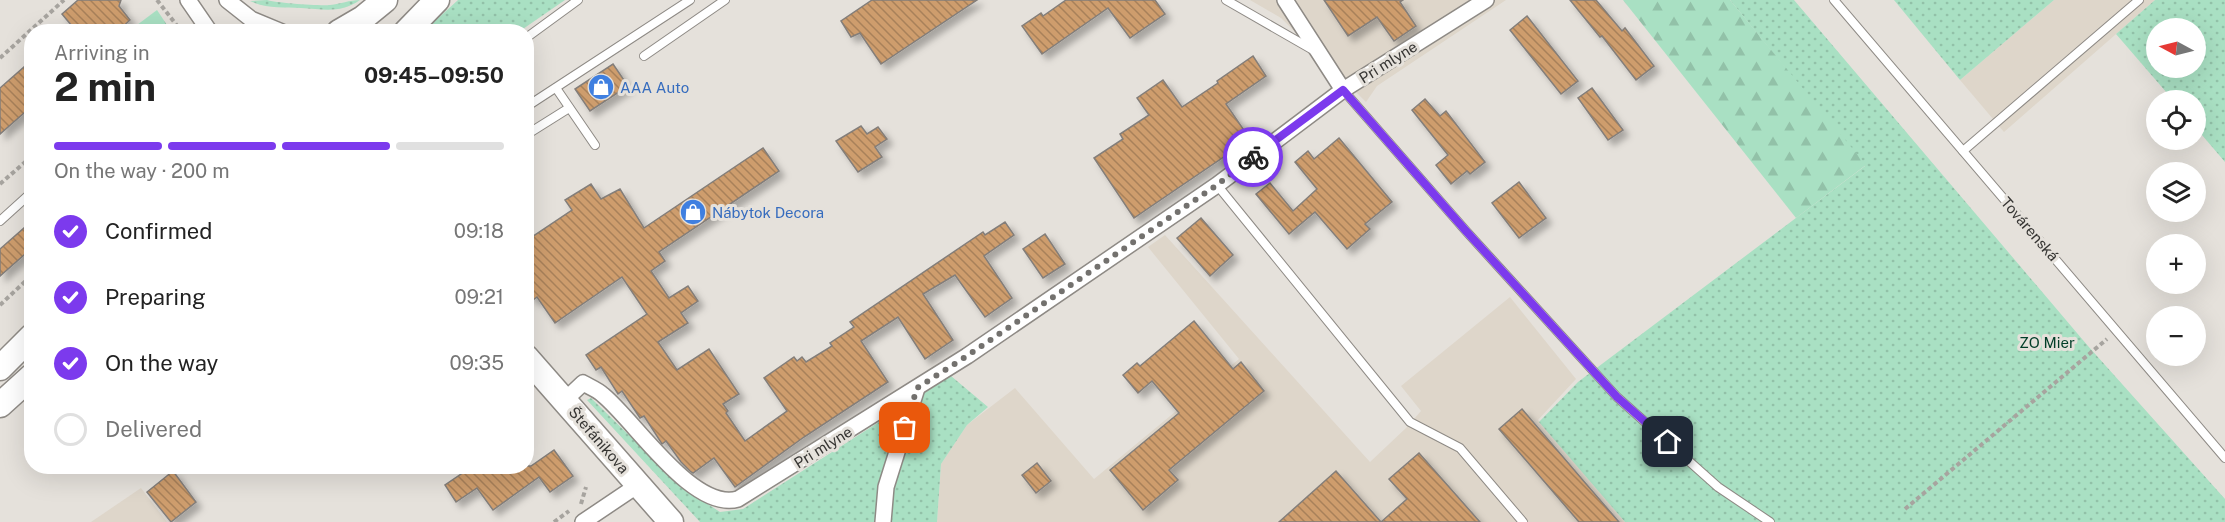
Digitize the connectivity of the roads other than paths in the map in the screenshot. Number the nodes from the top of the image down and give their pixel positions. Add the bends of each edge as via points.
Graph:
1 (188, 0) edge
2 (226, 0) edge
3 (385, 0) edge
4 (437, 0) edge
5 (578, 0) edge
6 (690, 0) edge
7 (725, 0) edge
8 (1226, 0) edge
9 (1285, 0) edge
10 (1486, 0) edge
11 (1834, 0) edge
12 (2139, 0) edge
13 (204, 24) edge
14 (263, 24) edge
15 (353, 24) edge
16 (414, 24) edge
17 (534, 32) edge
18 (1319, 54) junction
19 (644, 56) dead end
20 (556, 88) junction
21 (1343, 90) junction
22 (534, 102) edge
23 (569, 108) junction
24 (534, 130) edge
25 (595, 146) dead end
26 (1962, 151) junction
27 (1217, 185) junction
28 (24, 199) edge
29 (0, 221) edge
30 (24, 344) edge
31 (534, 366) edge
32 (0, 368) edge
33 (24, 383) edge
34 (24, 384) edge
35 (917, 388) junction
36 (565, 400) junction
37 (0, 405) edge
38 (0, 417) edge
39 (2225, 458) edge
40 (638, 485) junction
41 (583, 522) edge
42 (671, 522) edge
43 (883, 522) edge
44 (1523, 522) edge
45 (1770, 522) edge

1 - 13 street
2 - 14 street
3 - 15 main road
4 - 16 main road
5 - 17 lane
6 - 20 lane
7 - 19 lane
8 - 18 lane
9 - 18 street
10 - 21 street, Pri mlyne
11 - 26 lane, Továrenská
12 - 26 lane
18 - 21 street
20 - 22 lane
20 - 23 lane
21 - 27 street, Pri mlyne
21 - 45 lane via 1617,397 1718,487
23 - 24 lane
23 - 25 lane
26 - 39 lane, Továrenská
27 - 35 street, Pri mlyne
27 - 44 lane via 1410,422 1460,448
28 - 29 lane
30 - 32 main road
31 - 36 main road, Štefánikova
33 - 37 main road
34 - 38 lane
35 - 36 street, Pri mlyne via 738,499 722,501 688,482 603,395 583,383
35 - 43 street via 886,487
36 - 40 main road, Štefánikova
40 - 41 street
40 - 42 main road, Štefánikova

